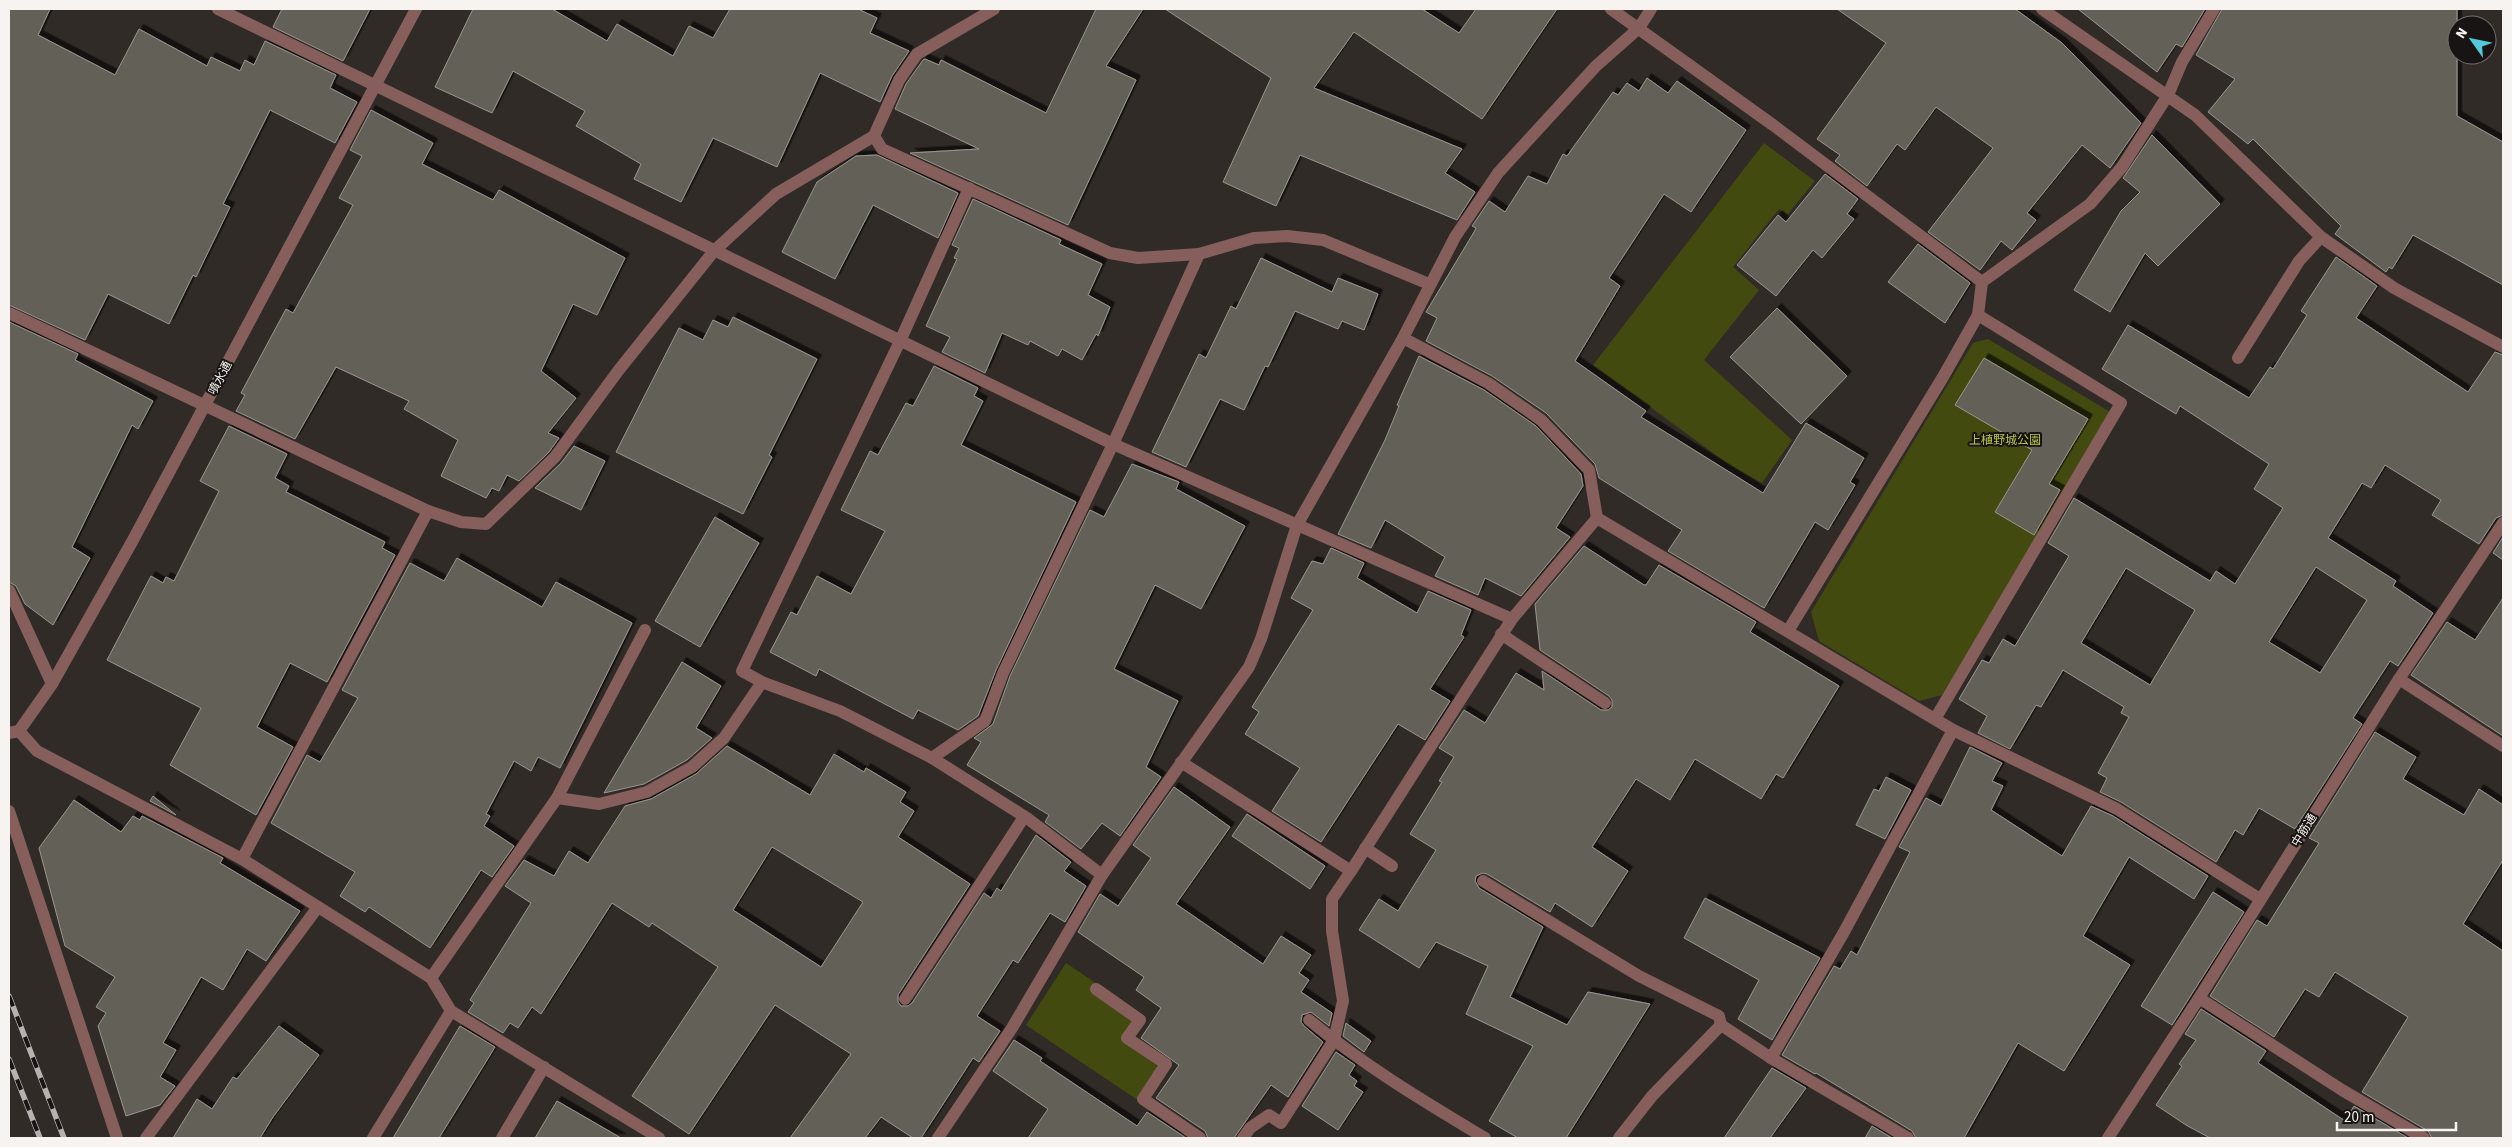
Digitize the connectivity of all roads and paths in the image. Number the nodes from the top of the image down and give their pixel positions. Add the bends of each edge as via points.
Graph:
1 (218, 9) edge
2 (416, 9) edge
3 (994, 9) edge
4 (1611, 9) edge
5 (1651, 9) edge
6 (2042, 9) edge
7 (2214, 9) edge
8 (1639, 28) junction
9 (376, 84) junction
10 (2168, 95) junction
11 (874, 136) junction
12 (969, 188) junction
13 (2321, 237) junction
14 (714, 251) junction
15 (1199, 254) junction
16 (1982, 282) junction
17 (1429, 284) junction
18 (9, 313) edge
19 (1978, 315) junction
20 (1403, 338) junction
21 (900, 339) junction
22 (2503, 347) edge
23 (2238, 358) dead end
24 (205, 406) junction
25 (1113, 444) junction
26 (428, 511) junction
27 (1597, 518) junction
28 (2503, 523) edge
29 (1297, 525) junction
30 (9, 590) edge
31 (1512, 619) junction
32 (645, 630) dead end
33 (1788, 631) junction
34 (1502, 634) junction
35 (2399, 679) junction
36 (762, 682) junction
37 (52, 684) junction
38 (1605, 703) dead end
39 (1935, 719) junction
40 (1953, 730) junction
41 (14, 732) edge
42 (2503, 746) edge
43 (932, 758) junction
44 (1181, 762) junction
45 (557, 798) junction
46 (9, 811) edge
47 (1024, 817) junction
48 (1365, 848) junction
49 (242, 859) junction
50 (1392, 866) dead end
51 (1351, 871) junction
52 (1102, 875) junction
53 (1483, 881) dead end
54 (2260, 899) junction
55 (318, 907) junction
56 (432, 978) junction
57 (1096, 989) dead end
58 (2200, 998) junction
59 (905, 999) dead end
60 (451, 1011) junction
61 (1309, 1020) dead end
62 (1721, 1025) junction
63 (1334, 1040) junction
64 (1771, 1058) junction
65 (544, 1067) junction
66 (117, 1138) edge
67 (146, 1138) edge
68 (374, 1138) edge
69 (502, 1138) edge
70 (659, 1138) edge
71 (938, 1138) edge
72 (1200, 1138) edge
73 (1243, 1138) edge
74 (1485, 1138) edge
75 (1619, 1138) edge
76 (1908, 1138) edge
77 (2108, 1138) edge
78 (2424, 1138) edge

1 - 9 street
2 - 9 street, 噴水通
3 - 11 street via 917,54 899,80
4 - 8 street
5 - 8 street
6 - 10 street
7 - 10 street via 2182,62
8 - 16 street
8 - 17 street via 1596,66 1498,173 1455,237
9 - 14 street
9 - 24 street, 噴水通
10 - 13 street via 2195,115
10 - 16 street via 2122,167 2090,204
11 - 12 street via 882,149
11 - 14 street via 776,194
12 - 15 street via 1110,254 1138,258
12 - 21 street
13 - 22 street via 2394,288
13 - 23 street via 2300,260
14 - 21 street
14 - 26 street via 618,371 555,457 486,524 461,522
15 - 17 street via 1254,238 1307,237 1323,240
15 - 25 street
16 - 19 street
17 - 20 street
18 - 24 street
19 - 33 street
19 - 39 street via 2121,403
20 - 27 street via 1488,383 1541,420 1589,470
20 - 29 street
21 - 25 street
21 - 36 street via 742,671
24 - 26 street
24 - 37 street, 噴水通
25 - 29 street
25 - 43 street via 1002,674 985,721
26 - 49 street
27 - 31 street
27 - 33 street
28 - 35 street, 中筋通
29 - 31 street
29 - 44 street via 1249,668
30 - 37 street
31 - 34 street
32 - 45 street
33 - 39 street
34 - 38 street
34 - 48 street
35 - 42 street
35 - 54 street, 中筋通
36 - 43 street via 840,711
36 - 45 street via 724,738 685,771 647,792 600,804
37 - 41 street, 噴水通
39 - 40 street
40 - 54 street via 2117,809
40 - 64 street via 1844,932
41 - 49 street via 37,751
43 - 47 street
44 - 51 street
44 - 52 street
45 - 56 street
46 - 66 street
47 - 52 street
47 - 59 street
48 - 50 street
48 - 51 street
49 - 55 street
51 - 63 street via 1332,900 1332,931 1344,1001
52 - 71 street via 1012,1028
53 - 62 street via 1638,976 1719,1016
54 - 58 street, 中筋通
55 - 56 street
55 - 67 street
56 - 60 street
57 - 72 street via 1140,1020 1127,1038 1166,1064 1143,1099
58 - 77 street, 中筋通
58 - 78 street via 2342,1090
60 - 65 street
60 - 68 street
61 - 63 street
62 - 64 street
62 - 75 street via 1652,1096
63 - 73 street via 1281,1123 1269,1115 1250,1128
63 - 74 street
64 - 76 street
65 - 69 street
65 - 70 street

